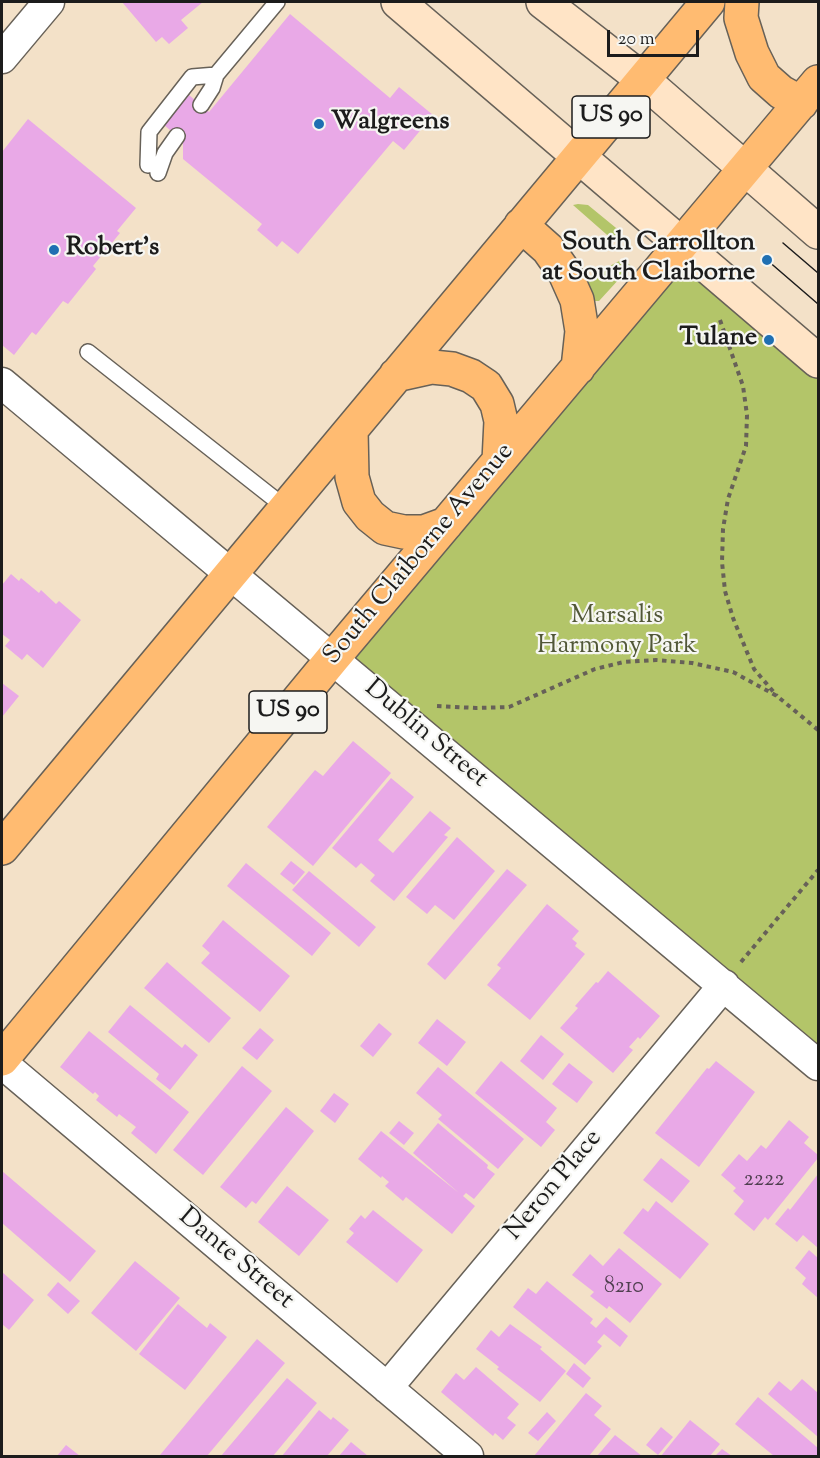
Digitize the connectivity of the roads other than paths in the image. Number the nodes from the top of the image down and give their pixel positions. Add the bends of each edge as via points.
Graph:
1 (49, 2) edge
2 (277, 2) edge
3 (398, 2) edge
4 (543, 2) edge
5 (708, 2) edge
6 (742, 2) edge
7 (2, 58) edge
8 (216, 75) junction
9 (642, 80) junction
10 (810, 93) edge
11 (201, 105) dead end
12 (177, 136) dead end
13 (579, 155) junction
14 (745, 170) junction
15 (521, 225) junction
16 (819, 232) edge
17 (682, 245) junction
18 (88, 352) dead end
19 (819, 361) edge
20 (578, 368) junction
21 (396, 375) junction
22 (2, 383) edge
23 (351, 430) junction
24 (499, 462) junction
25 (286, 508) junction
26 (446, 524) junction
27 (231, 573) junction
28 (333, 658) junction
29 (2, 848) edge
30 (730, 976) junction
31 (2, 1061) edge
32 (819, 1065) edge
33 (387, 1388) junction
34 (468, 1456) edge

1 - 7 street
2 - 8 lane
3 - 13 main road
4 - 9 main road
5 - 9 main road, US 90
6 - 10 main road via 741,18 764,77 781,92
8 - 11 lane
8 - 12 lane via 192,77 149,132 153,169
9 - 13 main road, US 90
9 - 14 main road
10 - 14 main road, South Claiborne Avenue / US 90
13 - 15 main road, US 90
13 - 17 main road
14 - 16 main road
14 - 17 main road, South Claiborne Avenue / US 90
15 - 20 main road via 548,249 577,300 582,331
15 - 21 main road, US 90
17 - 19 main road
17 - 20 main road, South Claiborne Avenue / US 90
18 - 25 lane
20 - 24 main road, South Claiborne Avenue / US 90
21 - 23 main road, US 90
21 - 24 main road via 432,367 452,369 486,386 497,404 501,421
22 - 27 street, Dublin Street
23 - 25 main road, US 90
23 - 26 main road via 352,477 359,502 370,516 385,528 404,532 424,532
24 - 26 main road, South Claiborne Avenue / US 90
25 - 27 main road, US 90
26 - 28 main road, South Claiborne Avenue / US 90
27 - 28 street, Dublin Street
27 - 29 main road, US 90
28 - 30 street, Dublin Street
28 - 31 main road, South Claiborne Avenue / US 90
30 - 32 street, Dublin Street
30 - 33 street, Neron Place
31 - 33 street, Dante Street
33 - 34 street, Dante Street

